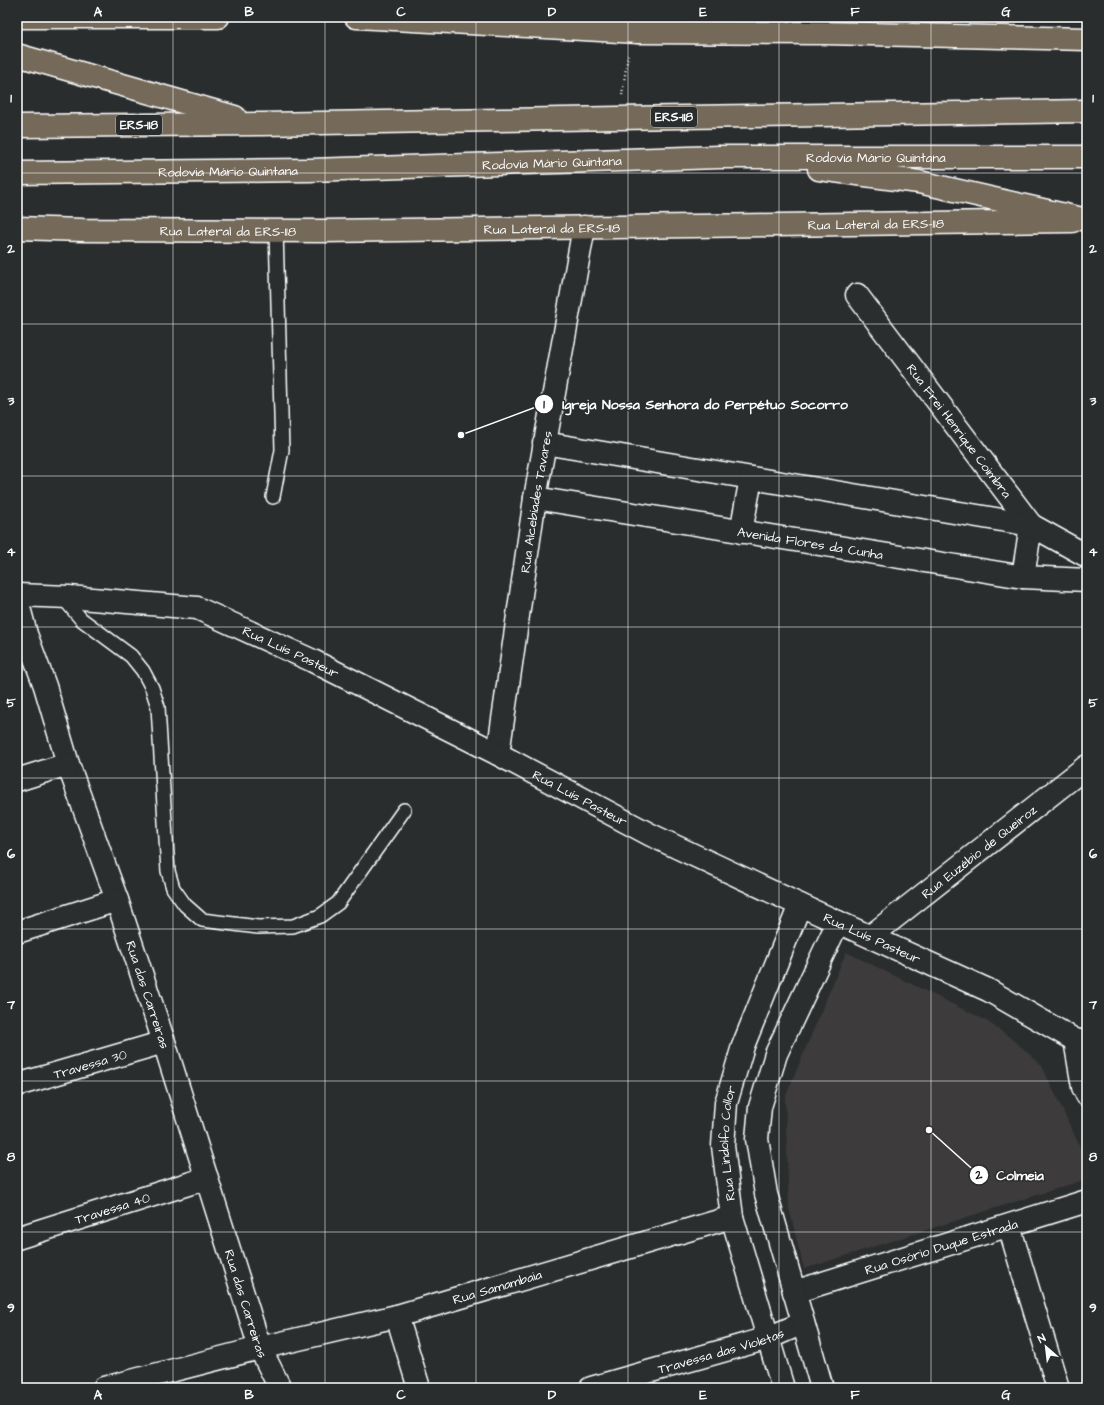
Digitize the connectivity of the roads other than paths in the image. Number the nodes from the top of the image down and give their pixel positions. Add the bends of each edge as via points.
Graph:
1 (17, 17) edge
2 (218, 17) edge
3 (356, 17) edge
4 (62, 18) edge
5 (641, 24) edge
6 (818, 25) edge
7 (1087, 39) edge
8 (17, 55) edge
9 (1087, 111) edge
10 (262, 124) junction
11 (17, 126) edge
12 (719, 157) junction
13 (1087, 158) edge
14 (17, 173) edge
15 (1087, 220) edge
16 (584, 227) junction
17 (17, 228) edge
18 (276, 230) junction
19 (857, 295) dead end
20 (544, 443) junction
21 (751, 478) junction
22 (273, 497) dead end
23 (535, 498) junction
24 (1031, 525) junction
25 (741, 532) junction
26 (1087, 556) edge
27 (1023, 577) junction
28 (1087, 580) edge
29 (17, 595) edge
30 (69, 597) junction
31 (17, 600) edge
32 (498, 754) junction
33 (68, 764) junction
34 (1087, 766) edge
35 (17, 780) edge
36 (404, 810) dead end
37 (117, 900) junction
38 (800, 905) junction
39 (838, 922) junction
40 (17, 932) edge
41 (871, 936) junction
42 (1081, 1041) edge
43 (164, 1042) junction
44 (17, 1084) edge
45 (1087, 1095) edge
46 (207, 1178) junction
47 (1087, 1201) edge
48 (732, 1217) junction
49 (1009, 1226) junction
50 (17, 1238) edge
51 (794, 1292) junction
52 (397, 1316) junction
53 (803, 1323) junction
54 (768, 1338) junction
55 (260, 1348) junction
56 (104, 1388) edge
57 (280, 1388) edge
58 (419, 1388) edge
59 (591, 1388) edge
60 (783, 1388) edge
61 (822, 1388) edge
62 (1058, 1388) edge

1 - 4 main road
2 - 4 main road
3 - 5 main road
5 - 6 main road
6 - 7 main road
8 - 10 main road
9 - 10 main road, ERS-118
10 - 11 main road, ERS-118
12 - 13 main road, Rodovia Mário Quintana
12 - 14 main road, Rodovia Mário Quintana via 310,170
12 - 15 main road via 918,182
15 - 16 main road, Rua Lateral da ERS-118
16 - 18 main road, Rua Lateral da ERS-118
16 - 20 street, Rua Alcebíades Tavares
17 - 18 main road, Rua Lateral da ERS-118
18 - 22 lane via 282,450
19 - 24 street, Rua Frei Henrique Coimbra
20 - 21 street
20 - 23 street, Rua Alcebíades Tavares
21 - 24 street
21 - 25 street
23 - 25 street, Avenida Flores da Cunha
23 - 32 street, Rua Alcebíades Tavares
24 - 26 street
24 - 27 street
25 - 27 street, Avenida Flores da Cunha
27 - 28 street, Avenida Flores da Cunha
29 - 30 street, Rua Luís Pasteur
30 - 32 street, Rua Luís Pasteur via 197,608 311,660
30 - 36 lane via 66,601 81,619 131,656 152,688 158,707 168,870 173,888 185,906 202,920 258,927 294,926 320,916 338,903
31 - 33 street, Rua das Carreiras
32 - 38 street, Rua Luís Pasteur via 651,835
33 - 35 street
33 - 37 street, Rua das Carreiras
34 - 41 street, Rua Euzébio de Queiroz
37 - 40 street
37 - 43 street, Rua das Carreiras
38 - 39 street, Rua Luís Pasteur
38 - 48 street, Rua Lindolfo Collor via 743,1046 726,1103 723,1146
39 - 41 street, Rua Luís Pasteur
39 - 51 street, Rua Lindolfo Collor via 776,1054 760,1107 757,1139 766,1194
41 - 42 street, Rua Luís Pasteur via 988,990
42 - 45 street, Rua Luís Pasteur via 1083,1087
43 - 44 street, Travessa 30
43 - 46 street, Rua das Carreiras
46 - 50 street, Travessa 40
46 - 55 street, Rua das Carreiras
47 - 49 street, Rua Osório Duque Estrada
48 - 52 street, Rua Samambaia
48 - 54 street, Rua Lindolfo Collor
49 - 51 street, Rua Osório Duque Estrada
49 - 62 street
51 - 53 street, Rua Lindolfo Collor
52 - 55 street, Rua Samambaia
52 - 58 street
53 - 54 street, Travessa das Violetas
53 - 61 street, Rua Lindolfo Collor
54 - 59 street, Travessa das Violetas
54 - 60 street, Rua Lindolfo Collor
55 - 56 street, Rua Samambaia
55 - 57 street, Rua das Carreiras

